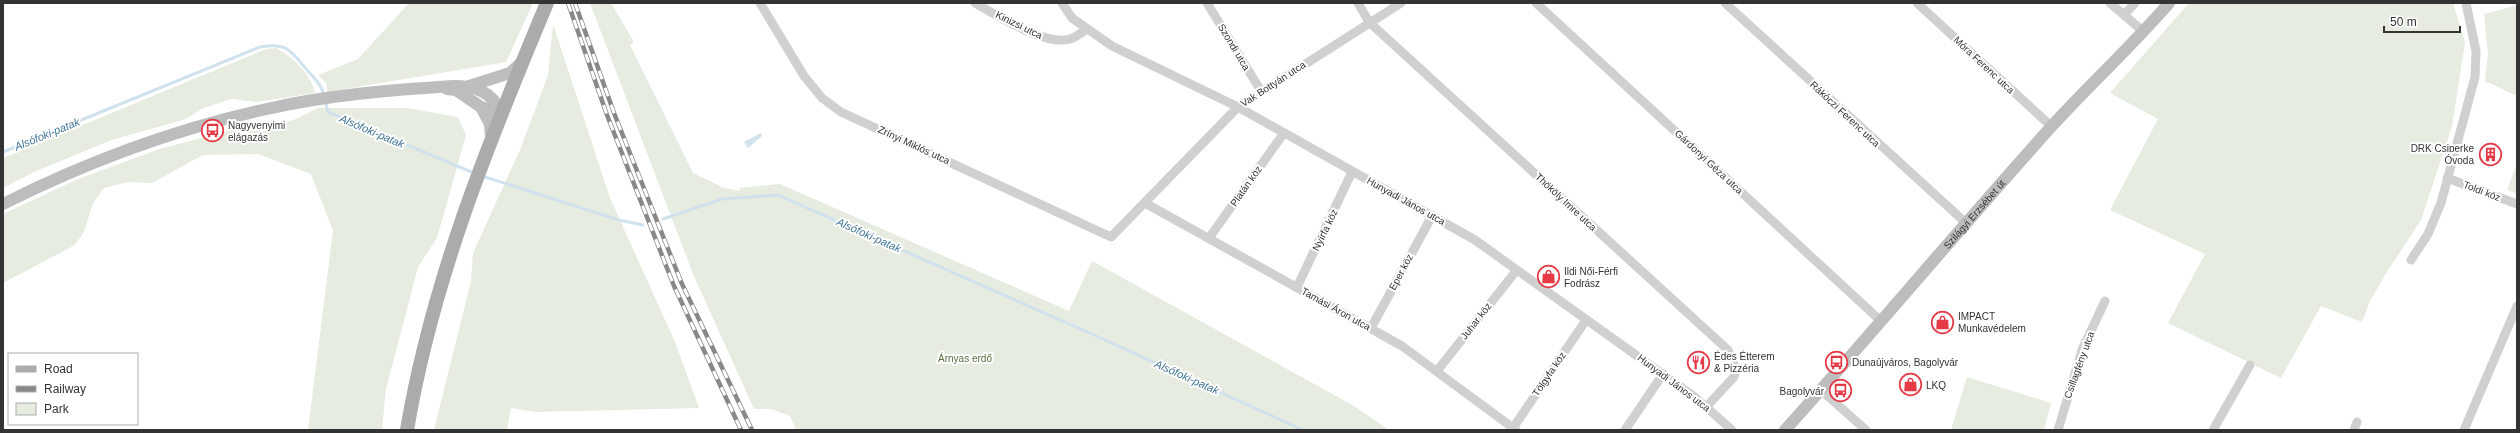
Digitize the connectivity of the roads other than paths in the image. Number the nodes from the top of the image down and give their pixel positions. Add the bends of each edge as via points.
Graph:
1 (547, 3) edge
2 (760, 3) edge
3 (975, 3) edge
4 (1062, 3) edge
5 (1207, 3) edge
6 (1358, 3) edge
7 (1401, 3) edge
8 (1536, 3) edge
9 (1725, 3) edge
10 (1917, 3) edge
11 (2110, 3) edge
12 (2135, 3) edge
13 (2169, 3) edge
14 (2466, 3) edge
15 (2124, 15) junction
16 (1370, 22) junction
17 (1086, 30) junction
18 (2144, 32) junction
19 (523, 61) junction
20 (468, 86) junction
21 (438, 87) junction
22 (1260, 91) junction
23 (481, 107) junction
24 (1238, 107) junction
25 (501, 113) junction
26 (2052, 127) junction
27 (1284, 133) junction
28 (491, 138) junction
29 (1352, 172) junction
30 (2447, 178) junction
31 (1145, 203) junction
32 (3, 204) edge
33 (2517, 204) edge
34 (1432, 216) junction
35 (1966, 223) junction
36 (1111, 237) joint
37 (1209, 238) junction
38 (2411, 260) dead end
39 (1516, 271) junction
40 (1297, 287) junction
41 (2104, 301) dead end
42 (2517, 306) edge
43 (1586, 320) junction
44 (1882, 322) junction
45 (1371, 328) junction
46 (2250, 365) dead end
47 (1436, 371) junction
48 (1663, 374) junction
49 (1822, 390) junction
50 (1706, 407) junction
51 (1861, 428) edge
52 (1515, 429) edge
53 (407, 430) edge
54 (1625, 430) edge
55 (1732, 430) edge
56 (1786, 430) edge
57 (2058, 430) edge
58 (2213, 430) edge
59 (2464, 430) edge

1 - 19 main road
2 - 36 street, Zrínyi Miklós utca via 804,76 822,98 841,112
3 - 17 street, Kinizsi utca via 1037,35 1054,40 1072,39
4 - 17 street, Hunyadi János utca via 1072,18
5 - 22 street, Szondi utca
6 - 16 street, Thököly Imre utca
7 - 16 street, Vak Bottyán utca
8 - 44 street, Gárdonyi Géza utca
9 - 35 street, Rákóczi Ferenc utca
10 - 26 street, Móra Ferenc utca
11 - 15 street
12 - 15 street
13 - 18 street, Szilágyi Erzsébet út
14 - 30 street via 2476,51 2475,77
15 - 18 street
16 - 22 street, Vak Bottyán utca
16 - 50 street, Thököly Imre utca via 1728,350 1735,365 1734,377
17 - 24 street, Hunyadi János utca via 1112,46
18 - 26 street, Szilágyi Erzsébet út
19 - 20 street via 510,73
19 - 25 main road
20 - 21 street
20 - 25 street via 486,92 496,102
21 - 23 street via 456,90
21 - 32 street via 332,98 268,108 185,130 105,158
22 - 24 street, Vak Bottyán utca
23 - 25 street
23 - 28 street via 490,124
24 - 27 street, Hunyadi János utca
24 - 31 street, Vak Bottyán utca
25 - 28 main road
26 - 35 street, Szilágyi Erzsébet út
27 - 29 street, Hunyadi János utca
27 - 37 street, Platán köz
28 - 53 main road via 441,283
29 - 34 street, Hunyadi János utca
29 - 40 street, Nyírfa köz
30 - 33 street, Toldi köz
30 - 38 street via 2428,234
31 - 36 street, Vak Bottyán utca
31 - 37 street, Tamási Áron utca
34 - 39 street, Hunyadi János utca via 1475,240
34 - 45 street, Eper köz
35 - 44 street, Szilágyi Erzsébet út
37 - 40 street, Tamási Áron utca
39 - 43 street, Hunyadi János utca
39 - 47 street, Juhar köz
40 - 45 street, Tamási Áron utca
41 - 57 street, Csillagfény utca via 2082,350
42 - 59 street
43 - 48 street, Hunyadi János utca
43 - 52 street, Tölgyfa köz
44 - 49 street, Szilágyi Erzsébet út
45 - 47 street, Tamási Áron utca via 1402,346
46 - 58 street
47 - 52 street, Tamási Áron utca
48 - 50 street, Hunyadi János utca
48 - 54 street
49 - 51 street
49 - 56 street, Szilágyi Erzsébet út
50 - 55 street, Hunyadi János utca

